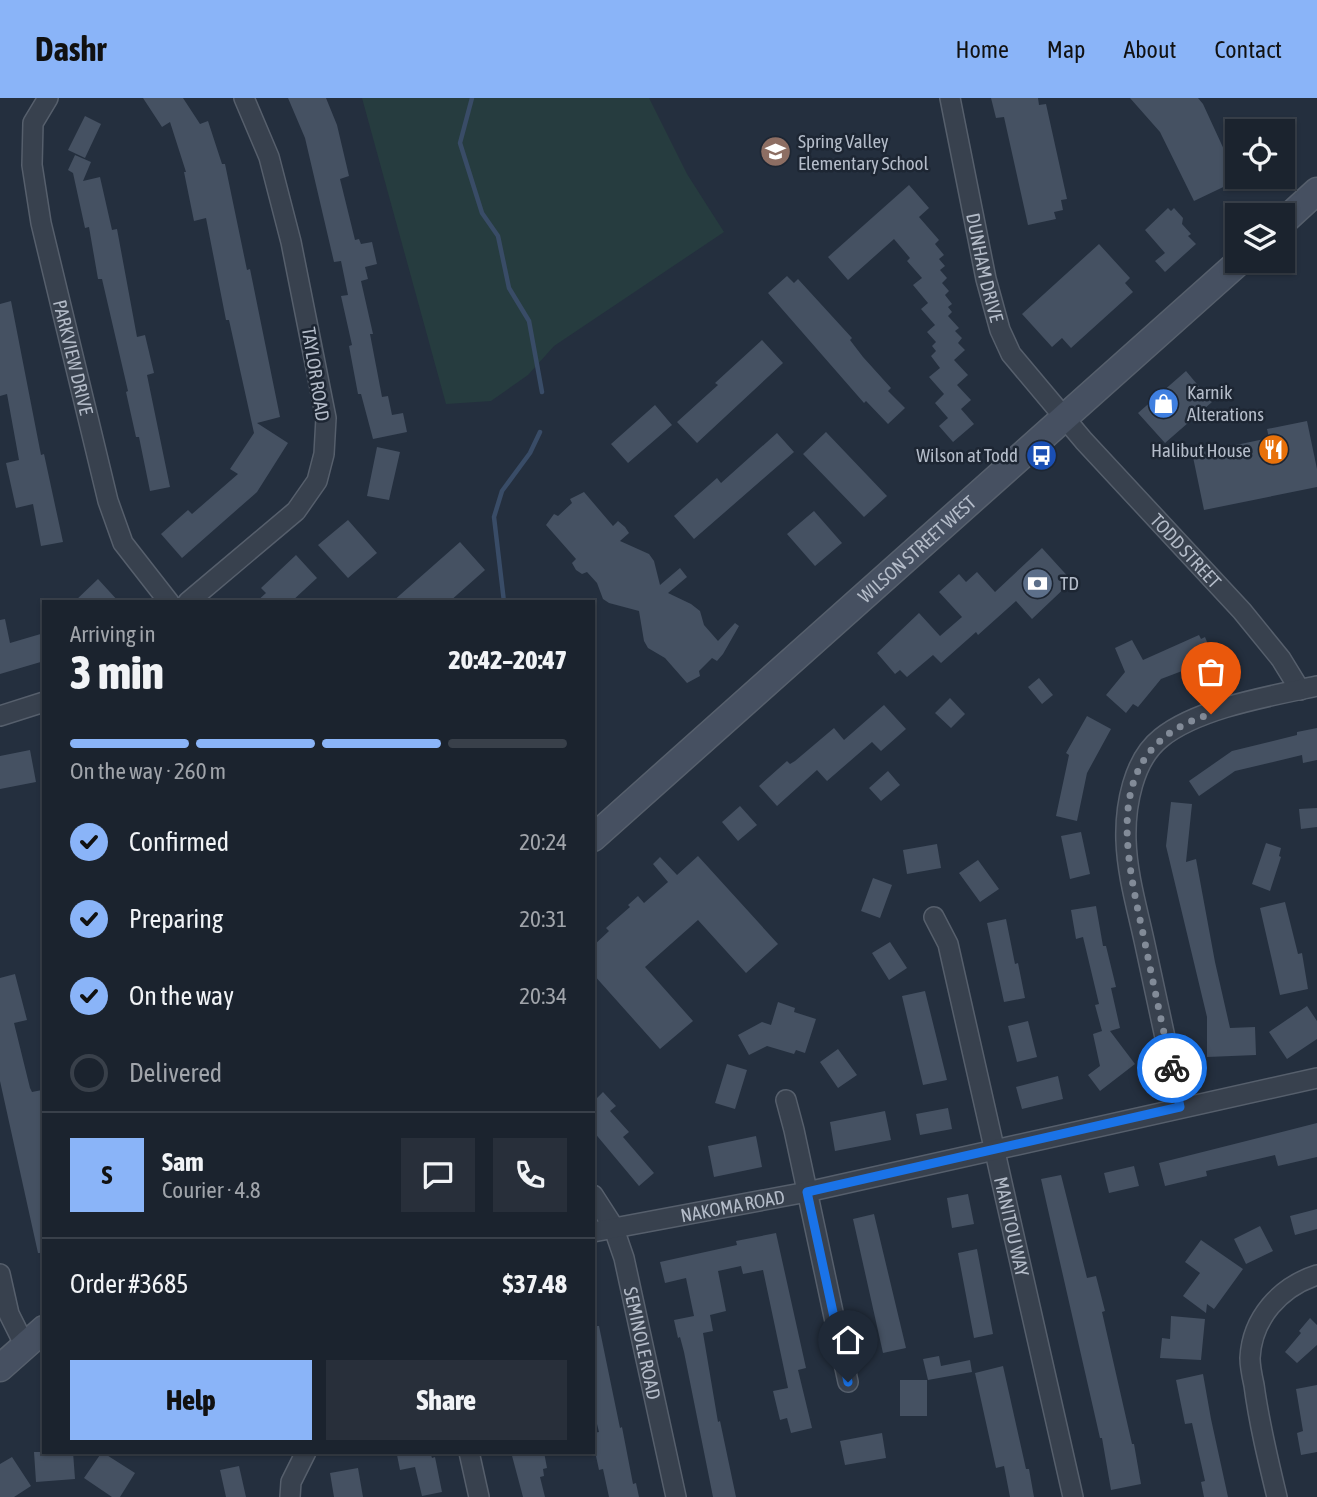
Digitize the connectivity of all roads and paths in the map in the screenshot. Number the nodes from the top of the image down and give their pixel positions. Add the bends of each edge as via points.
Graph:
1 (48, 98) edge
2 (244, 98) edge
3 (950, 98) edge
4 (1317, 191) edge
5 (1295, 211) edge
6 (1227, 273) edge
7 (1065, 419) junction
8 (167, 600) edge
9 (190, 600) edge
10 (1308, 688) edge
11 (42, 703) edge
12 (0, 716) edge
13 (595, 836) edge
14 (934, 917) dead end
15 (1317, 1077) edge
16 (786, 1100) dead end
17 (1180, 1107) junction
18 (995, 1149) junction
19 (807, 1192) junction
20 (595, 1198) edge
21 (613, 1227) junction
22 (595, 1232) edge
23 (0, 1274) edge
24 (1317, 1275) edge
25 (34, 1337) edge
26 (0, 1368) edge
27 (848, 1382) dead end
28 (305, 1454) edge
29 (469, 1454) edge
30 (290, 1497) edge
31 (480, 1497) edge
32 (677, 1497) edge
33 (1073, 1497) edge
34 (1277, 1497) edge

1 - 8 street, PARKVIEW DRIVE via 33,122 32,165 47,249 108,501 123,543
2 - 9 street, TAYLOR ROAD via 269,157 291,242 326,418 324,454 317,481 296,512
3 - 7 street, DUNHAM DRIVE via 1000,330 1011,354
4 - 5 main road
6 - 7 main road, WILSON STREET WEST
7 - 10 street, TODD STREET
7 - 13 main road, WILSON STREET WEST
10 - 17 street via 1186,721 1159,739 1140,765 1129,801 1126,841 1132,883
11 - 12 street
14 - 18 street, MANITOU WAY via 948,944
15 - 17 street, NAKOMA ROAD
16 - 19 street
17 - 18 street, NAKOMA ROAD
18 - 19 street, NAKOMA ROAD
18 - 33 street, MANITOU WAY
19 - 21 street, NAKOMA ROAD
19 - 27 street
20 - 21 street, SEMINOLE ROAD
21 - 22 street, NAKOMA ROAD
21 - 32 street, SEMINOLE ROAD via 624,1258
23 - 25 street via 9,1314
24 - 34 street via 1273,1300 1256,1327 1250,1358
25 - 26 main road
28 - 30 street via 290,1482
29 - 31 street

